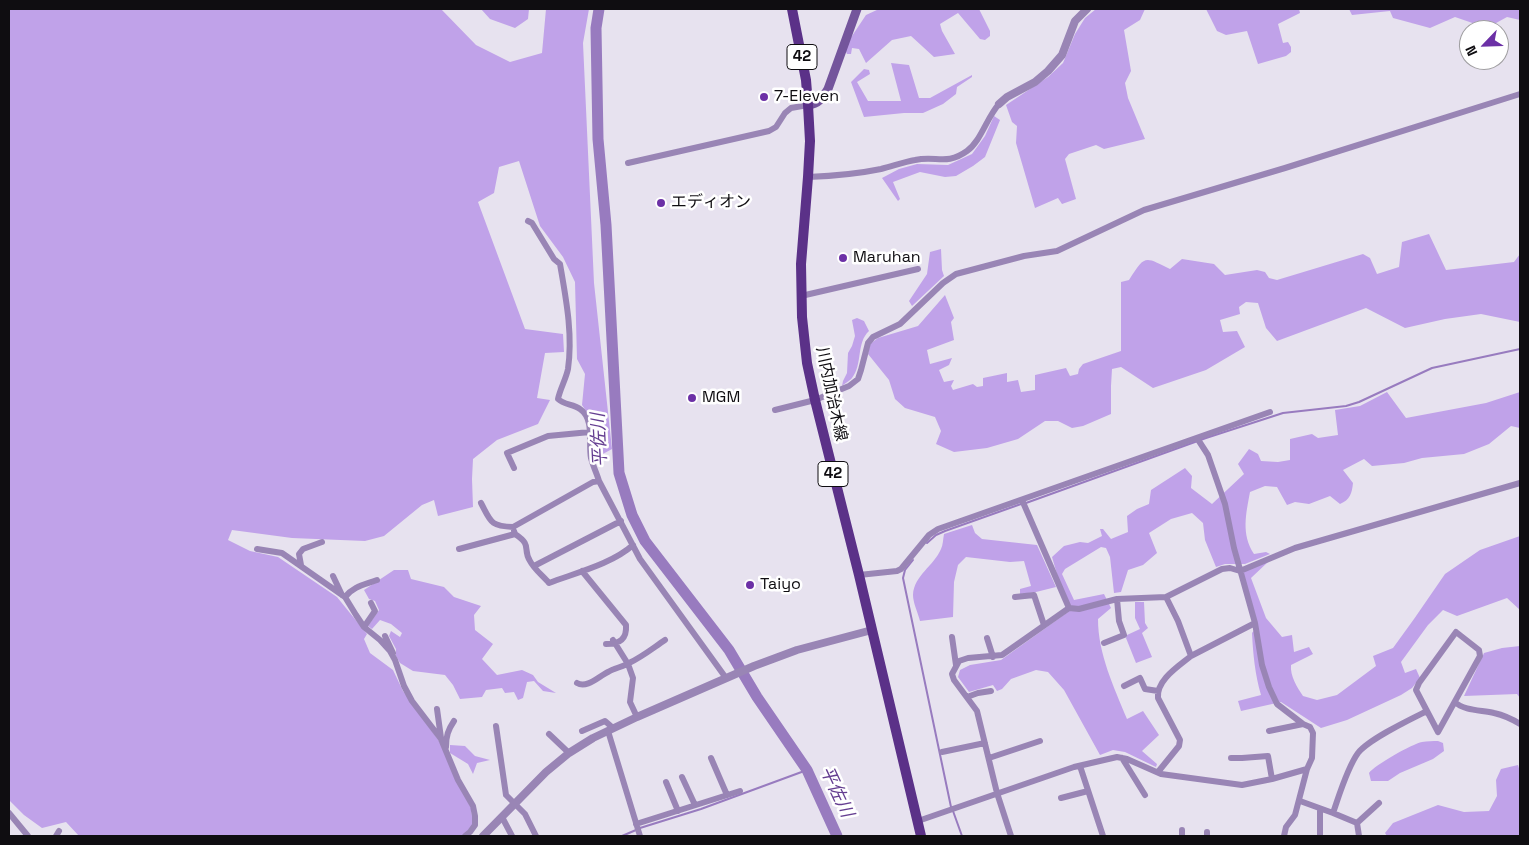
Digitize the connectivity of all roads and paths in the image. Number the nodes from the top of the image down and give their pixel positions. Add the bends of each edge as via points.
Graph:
1 (792, 9) edge
2 (857, 9) edge
3 (1087, 9) edge
4 (1520, 94) edge
5 (999, 104) joint
6 (808, 105) junction
7 (628, 163) dead end
8 (808, 177) junction
9 (528, 221) dead end
10 (918, 269) dead end
11 (802, 296) junction
12 (815, 400) junction
13 (775, 410) dead end
14 (1270, 412) dead end
15 (590, 432) junction
16 (1198, 440) junction
17 (514, 468) dead end
18 (599, 481) junction
19 (1520, 483) edge
20 (1023, 502) junction
21 (481, 503) dead end
22 (621, 522) junction
23 (514, 531) junction
24 (322, 542) dead end
25 (633, 544) junction
26 (256, 549) dead end
27 (459, 549) dead end
28 (301, 565) junction
29 (534, 566) junction
30 (582, 571) junction
31 (1240, 571) junction
32 (333, 576) dead end
33 (859, 576) junction
34 (377, 580) dead end
35 (343, 596) junction
36 (1016, 597) dead end
37 (1166, 597) junction
38 (1117, 599) junction
39 (372, 603) dead end
40 (1069, 608) junction
41 (1255, 624) junction
42 (1044, 625) junction
43 (364, 627) junction
44 (872, 630) junction
45 (385, 636) dead end
46 (952, 637) dead end
47 (988, 638) dead end
48 (665, 640) dead end
49 (614, 642) junction
50 (1104, 643) dead end
51 (606, 644) dead end
52 (393, 656) junction
53 (1191, 656) junction
54 (993, 657) junction
55 (628, 664) junction
56 (956, 665) junction
57 (728, 677) junction
58 (577, 683) dead end
59 (1124, 686) dead end
60 (1158, 690) junction
61 (991, 691) dead end
62 (967, 697) junction
63 (1455, 702) junction
64 (437, 709) dead end
65 (1427, 711) junction
66 (637, 717) junction
67 (454, 722) dead end
68 (1303, 724) junction
69 (1520, 724) edge
70 (496, 726) dead end
71 (582, 730) dead end
72 (610, 730) junction
73 (1269, 731) dead end
74 (549, 734) dead end
75 (441, 739) junction
76 (1040, 741) dead end
77 (985, 743) junction
78 (942, 752) dead end
79 (569, 753) junction
80 (446, 754) junction
81 (711, 758) dead end
82 (989, 758) junction
83 (1122, 758) junction
84 (1231, 758) dead end
85 (1080, 766) junction
86 (1307, 769) junction
87 (1158, 772) junction
88 (682, 777) dead end
89 (1272, 779) junction
90 (666, 782) dead end
91 (740, 791) dead end
92 (1088, 791) junction
93 (997, 793) junction
94 (727, 795) junction
95 (1145, 795) dead end
96 (1061, 798) dead end
97 (1300, 801) junction
98 (515, 803) junction
99 (1379, 803) dead end
100 (695, 805) junction
101 (1320, 809) junction
102 (678, 810) junction
103 (9, 813) edge
104 (1332, 813) junction
105 (502, 817) junction
106 (918, 822) junction
107 (1357, 823) junction
108 (638, 829) edge
109 (28, 836) edge
110 (465, 836) edge
111 (483, 836) edge
112 (512, 836) edge
113 (536, 836) edge
114 (921, 836) edge
115 (1010, 836) edge
116 (1103, 836) edge
117 (1284, 836) edge
118 (1320, 836) edge
119 (1359, 836) edge

1 - 6 main road, 川内加治木線 / 42
2 - 6 main road via 828,89 815,104
3 - 5 street via 1075,22 1062,55 1048,71
4 - 12 street via 1144,210 1057,251 956,274 900,324 873,337 868,343 858,379 850,386
5 - 8 street via 973,146 955,158 916,160 879,169
6 - 7 street via 790,108 769,131
6 - 8 main road, 川内加治木線 / 42
8 - 11 main road, 川内加治木線 / 42 via 801,264
9 - 15 street via 560,264 567,302 570,330 568,371 558,399 580,409 586,416
10 - 11 street
11 - 12 main road, 川内加治木線 / 42 via 804,340
12 - 13 street
12 - 33 main road, 川内加治木線 / 42
14 - 16 street
15 - 17 street via 548,436 520,447 508,453
15 - 18 street via 591,458
16 - 20 street
16 - 31 street via 1208,455 1226,504
18 - 22 street
18 - 23 street
19 - 31 street via 1295,548
20 - 33 street via 938,529 897,571
20 - 40 street
21 - 23 street via 494,524
22 - 25 street
22 - 29 street
23 - 27 street
23 - 29 street via 527,546 529,561
24 - 28 street via 303,549 299,554
25 - 30 street
25 - 57 street via 640,559
26 - 28 street via 282,554
28 - 35 street
29 - 30 street via 549,583
30 - 49 street via 626,624 623,638
31 - 37 street via 1222,570
31 - 41 street
32 - 35 street
33 - 44 main road, 川内加治木線 / 42
34 - 35 street via 358,586
35 - 43 street
36 - 42 street via 1034,595
37 - 38 street
37 - 53 street
38 - 40 street via 1079,609
38 - 50 street via 1124,635
39 - 43 street via 376,611
40 - 42 street
41 - 53 street
41 - 68 street via 1262,665 1277,704
42 - 54 street via 1002,655
43 - 52 street
44 - 57 street via 797,650
44 - 106 main road, 川内加治木線 / 42
45 - 52 street
46 - 56 street
47 - 54 street
48 - 55 street
49 - 51 street
49 - 55 street
52 - 75 street via 412,701
53 - 60 street via 1164,680
54 - 56 street via 968,658
55 - 58 street via 614,668 592,682
55 - 66 street via 633,678 630,702
56 - 62 street via 952,674 954,680
57 - 66 street
59 - 60 street via 1140,678 1145,689
60 - 87 street via 1158,698 1180,740 1179,746
61 - 62 street
62 - 77 street via 977,711
63 - 65 street via 1438,732
63 - 65 street via 1480,656 1479,650 1456,632 1416,690
63 - 69 street via 1459,707 1507,716
64 - 75 street
65 - 104 street via 1359,751
66 - 72 street
67 - 80 street via 446,737
68 - 73 street
68 - 86 street via 1313,733 1312,758
70 - 98 street via 504,788 506,795
71 - 72 street via 605,721
72 - 79 street
72 - 108 street
74 - 79 street
75 - 80 street
76 - 82 street
77 - 78 street
77 - 82 street
79 - 98 street
80 - 110 street via 476,816 475,825
81 - 94 street
82 - 93 street
83 - 85 street
83 - 87 street
83 - 95 street
84 - 89 street via 1268,756
85 - 92 street
85 - 93 street
86 - 89 street
86 - 97 street
87 - 89 street via 1242,785
88 - 100 street
90 - 102 street
91 - 94 street
92 - 96 street
92 - 116 street
93 - 106 street
93 - 115 street
94 - 100 street
97 - 101 street
97 - 117 street
98 - 105 street
98 - 113 street via 525,814
99 - 107 street
100 - 102 street
101 - 104 street
101 - 118 street
102 - 108 street
103 - 109 street
104 - 107 street
105 - 111 street
105 - 112 street
106 - 114 main road, 川内加治木線 / 42
107 - 119 street

